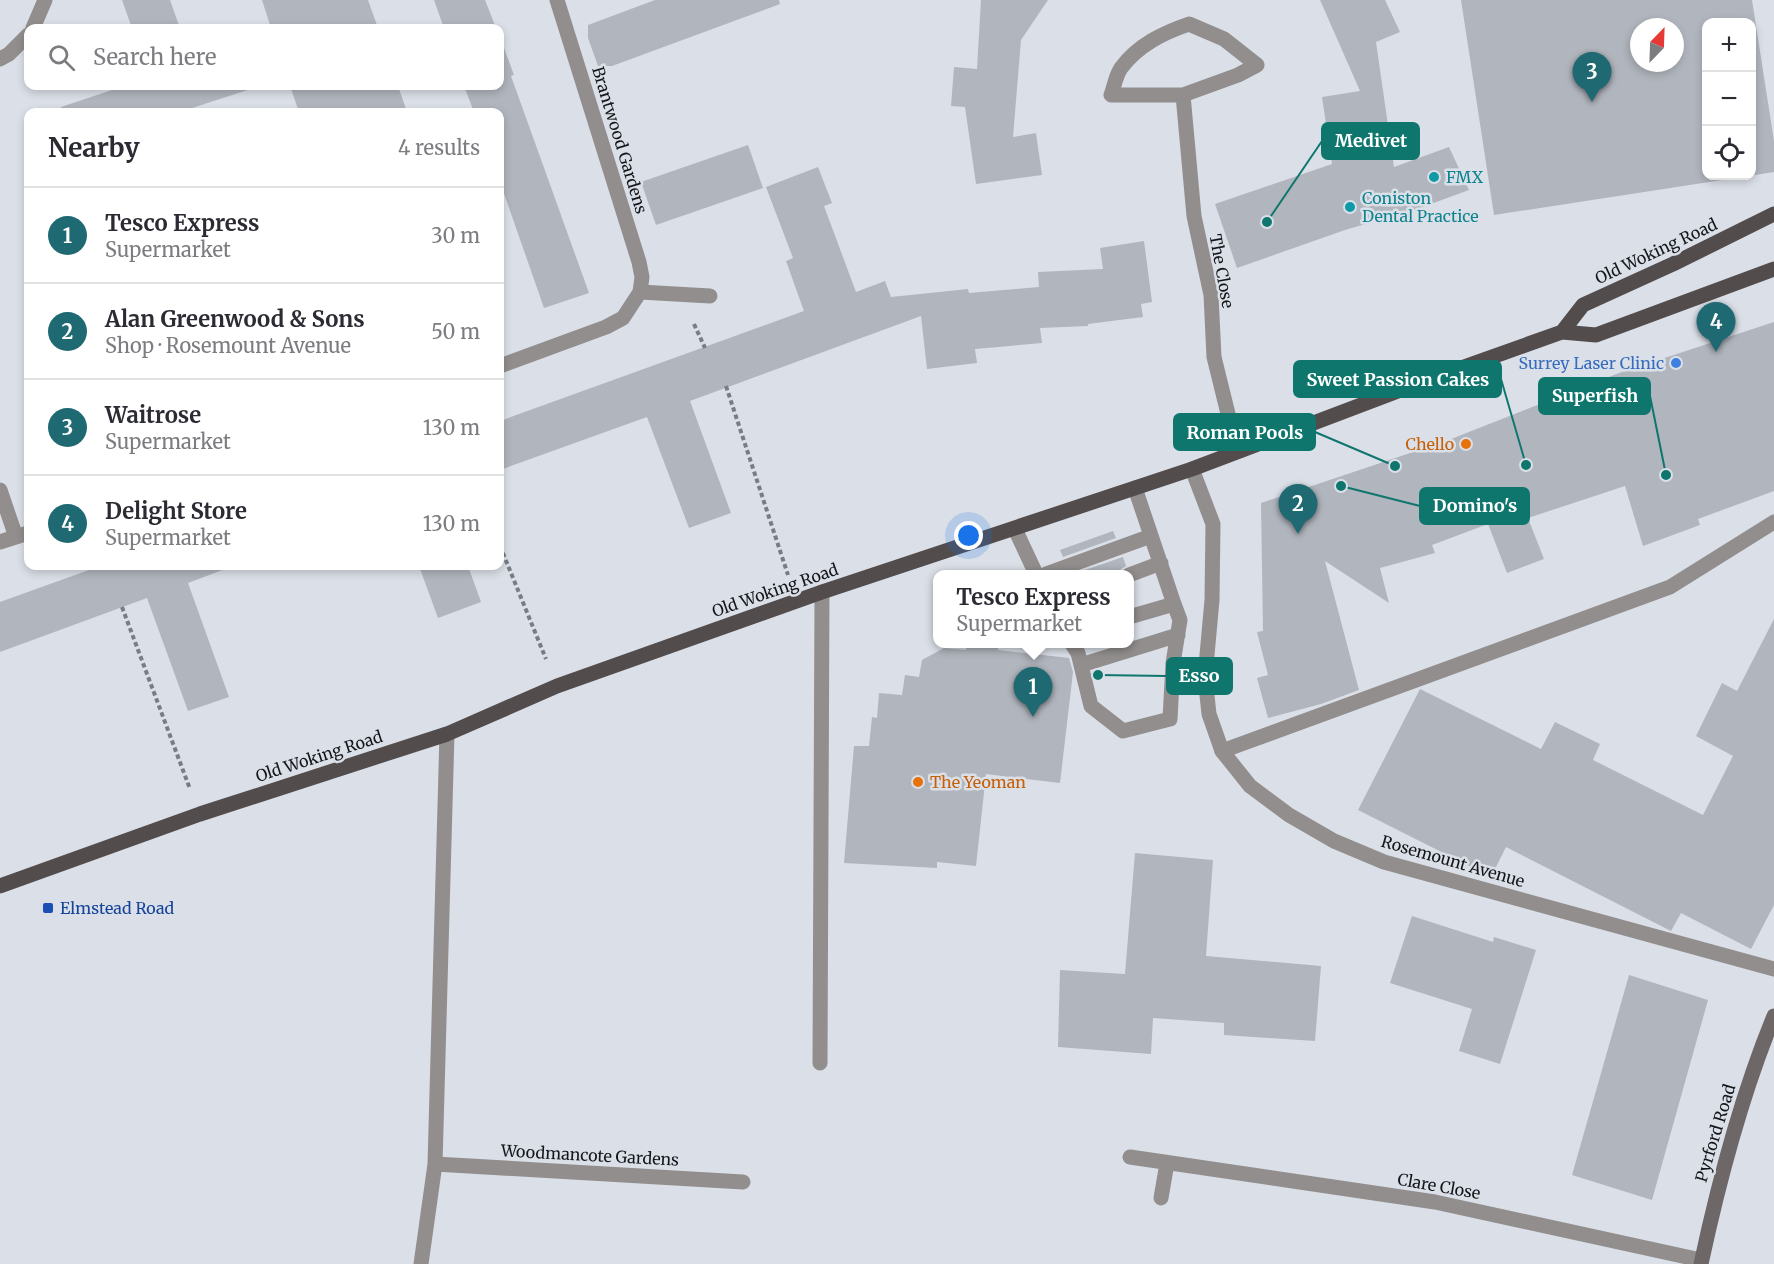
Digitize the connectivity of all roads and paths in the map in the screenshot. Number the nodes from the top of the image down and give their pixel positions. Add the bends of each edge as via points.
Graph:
1 (45, 0) edge
2 (557, 0) edge
3 (35, 24) edge
4 (24, 38) edge
5 (0, 59) edge
6 (1183, 95) junction
7 (1774, 214) edge
8 (1774, 269) edge
9 (640, 292) junction
10 (710, 296) dead end
11 (1562, 332) junction
12 (504, 365) edge
13 (726, 386) dead end
14 (1242, 450) junction
15 (1192, 469) junction
16 (1135, 488) junction
17 (0, 490) edge
18 (1774, 522) edge
19 (1015, 529) junction
20 (22, 535) edge
21 (1151, 536) junction
22 (0, 542) edge
23 (504, 556) edge
24 (1161, 563) junction
25 (1033, 570) edge
26 (1057, 570) edge
27 (1134, 573) edge
28 (822, 592) junction
29 (796, 601) junction
30 (1174, 604) junction
31 (122, 607) dead end
32 (1134, 616) edge
33 (1178, 635) junction
34 (1075, 648) edge
35 (1081, 665) junction
36 (557, 686) junction
37 (447, 734) junction
38 (1222, 751) junction
39 (200, 814) junction
40 (0, 886) edge
41 (1774, 969) edge
42 (1774, 1016) edge
43 (820, 1063) dead end
44 (1130, 1157) dead end
45 (1167, 1163) junction
46 (435, 1164) junction
47 (742, 1182) dead end
48 (1161, 1198) dead end
49 (1701, 1262) edge
50 (421, 1264) edge

1 - 3 street
2 - 9 street, Brantwood Gardens via 639,262
4 - 5 street
6 - 6 street via 1111,95 1120,69 1140,48 1189,24 1224,39 1257,65
6 - 14 street, The Close via 1194,216 1211,296 1214,357 1232,430
7 - 11 main road, Old Woking Road via 1583,305
8 - 11 main road, Old Woking Road via 1596,335
9 - 10 street
9 - 12 street via 623,318
11 - 14 main road, Old Woking Road
13 - 29 path
14 - 15 main road, Old Woking Road
15 - 16 main road, Old Woking Road
15 - 38 street, Rosemount Avenue via 1213,524 1205,677 1209,714
16 - 19 main road, Old Woking Road
16 - 21 street
17 - 20 street
18 - 38 street via 1670,587
19 - 25 street
19 - 28 main road, Old Woking Road
20 - 22 street
21 - 24 street
21 - 26 street
23 - 36 path
24 - 27 street
24 - 30 street
28 - 29 main road, Old Woking Road
28 - 43 street
29 - 36 main road, Old Woking Road
30 - 32 street
30 - 33 street via 1180,620
31 - 39 path
33 - 35 street
33 - 35 street via 1170,719 1123,731 1091,706
34 - 35 street
36 - 37 main road, Old Woking Road
37 - 39 main road, Old Woking Road
37 - 46 street
38 - 41 street, Rosemount Avenue via 1250,786 1290,815 1334,841 1384,862
39 - 40 main road, Old Woking Road
42 - 49 street, Pyrford Road via 1738,1114
44 - 45 street, Clare Close
45 - 48 street
45 - 49 street, Clare Close via 1435,1202
46 - 47 street, Woodmancote Gardens
46 - 50 street

